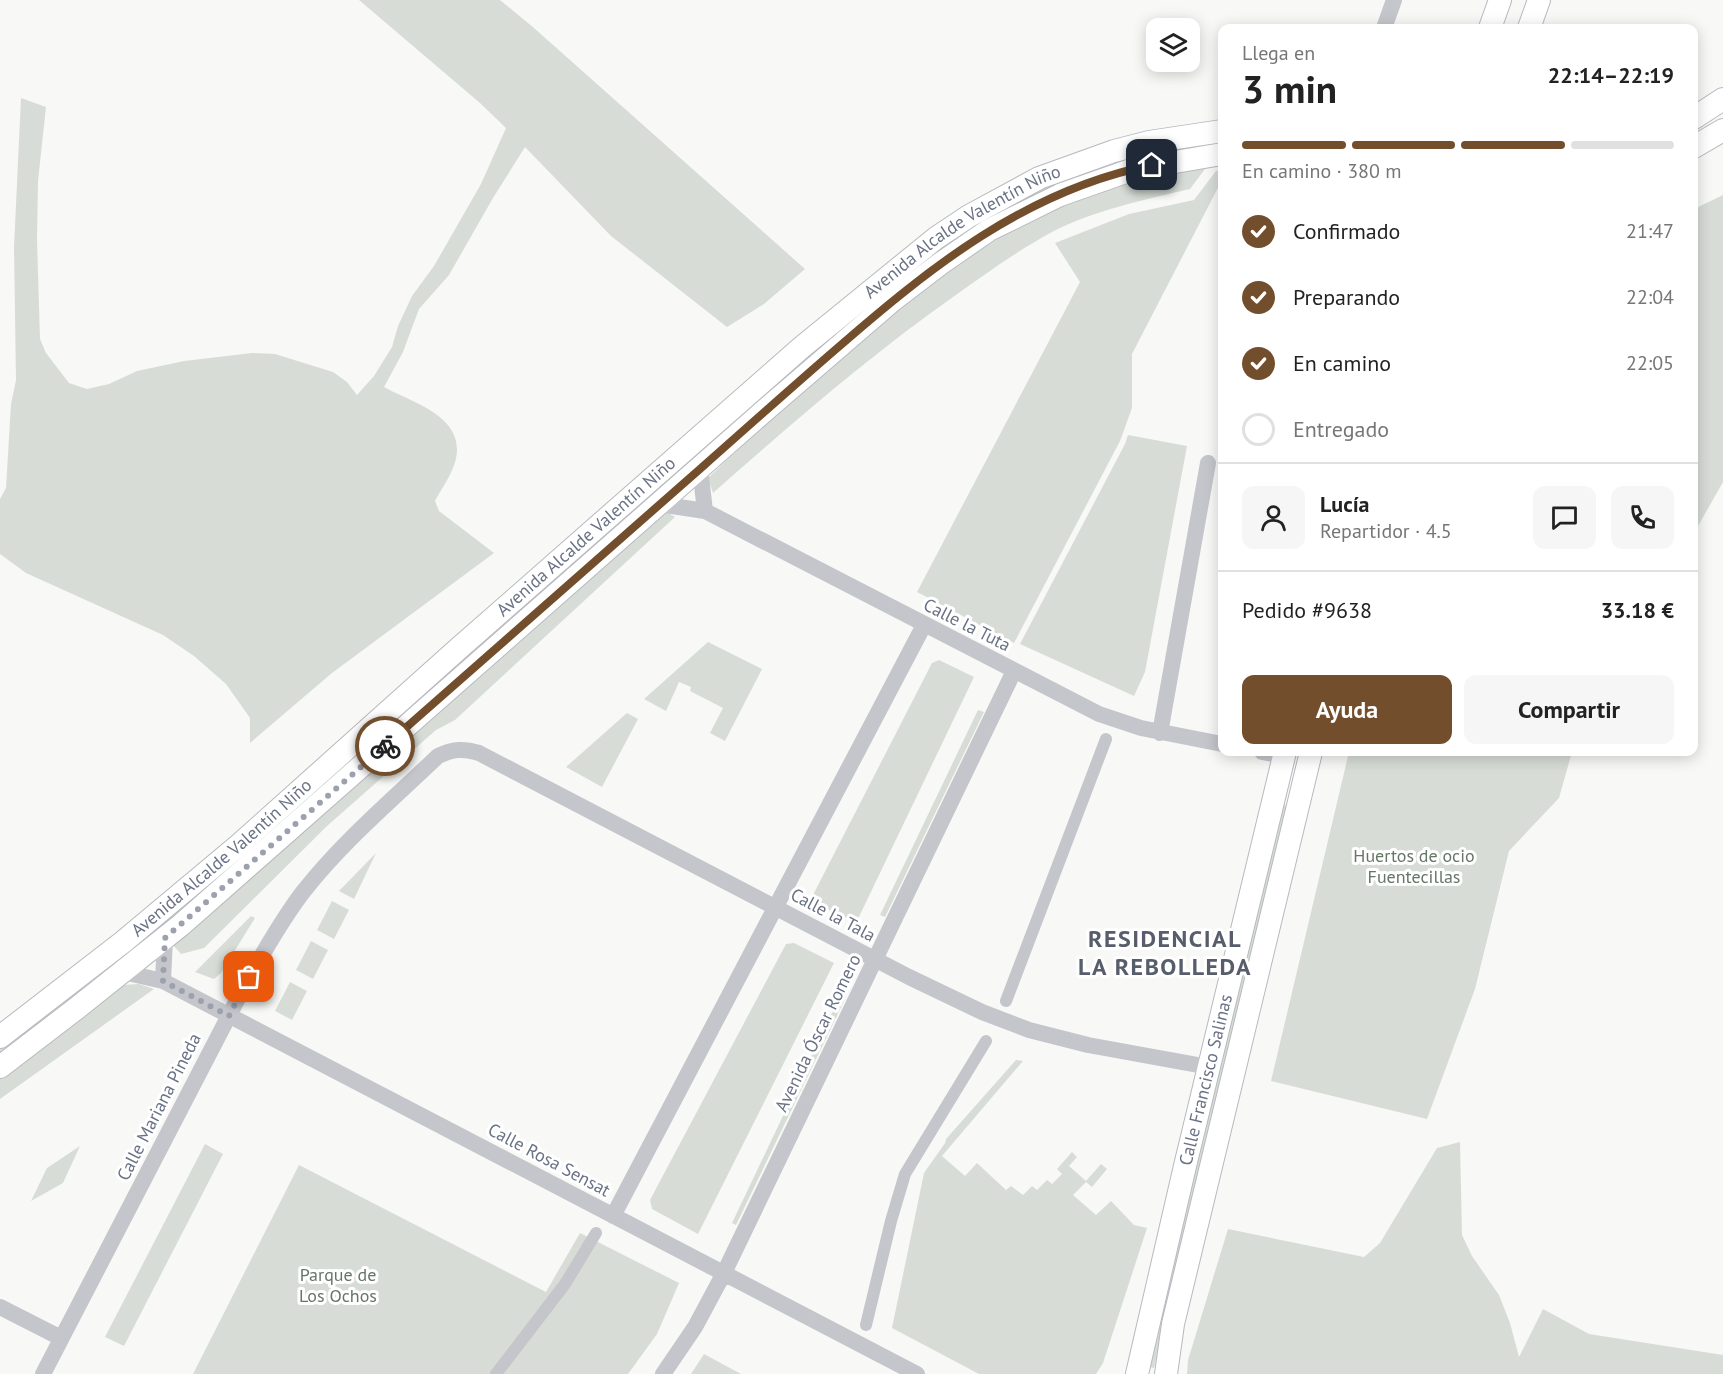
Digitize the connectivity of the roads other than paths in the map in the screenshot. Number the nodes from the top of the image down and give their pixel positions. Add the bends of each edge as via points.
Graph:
1 (1394, 0) edge
2 (1500, 0) edge
3 (1539, 0) edge
4 (1385, 24) edge
5 (1491, 24) edge
6 (1530, 24) edge
7 (1723, 99) edge
8 (1698, 115) edge
9 (1723, 130) edge
10 (1218, 132) edge
11 (1698, 145) edge
12 (1218, 155) edge
13 (1208, 463) dead end
14 (700, 468) junction
15 (659, 504) junction
16 (705, 511) junction
17 (924, 624) junction
18 (1014, 671) junction
19 (1160, 733) junction
20 (1106, 739) dead end
21 (1218, 743) edge
22 (457, 749) joint
23 (1284, 756) edge
24 (1310, 756) edge
25 (775, 907) junction
26 (165, 938) junction
27 (875, 959) junction
28 (123, 972) junction
29 (163, 981) junction
30 (1006, 1001) dead end
31 (229, 1016) junction
32 (0, 1037) edge
33 (986, 1041) dead end
34 (0, 1067) edge
35 (1209, 1067) junction
36 (613, 1216) junction
37 (596, 1233) dead end
38 (724, 1273) junction
39 (0, 1307) edge
40 (866, 1325) dead end
41 (61, 1338) junction
42 (883, 1366) edge
43 (43, 1374) edge
44 (496, 1374) edge
45 (663, 1374) edge
46 (917, 1374) edge
47 (1137, 1374) edge
48 (1166, 1374) edge

1 - 4 street
2 - 5 main road
3 - 6 main road
7 - 8 main road
9 - 11 main road
10 - 32 main road, Avenida Alcalde Valentín Niño via 1113,151 1040,178 936,238 802,347 239,845
12 - 14 main road, Avenida Alcalde Valentín Niño via 1134,169 1060,195 989,230 893,300
13 - 19 street
14 - 15 main road, Avenida Alcalde Valentín Niño
14 - 16 street
15 - 16 street, Calle la Tuta
15 - 26 main road, Avenida Alcalde Valentín Niño
16 - 17 street, Calle la Tuta
17 - 18 street, Calle la Tuta
17 - 25 street
18 - 19 street, Calle la Tuta via 1099,714
18 - 27 street, Avenida Óscar Romero
19 - 21 street, Calle la Tuta
20 - 30 street
22 - 25 street, Calle la Tala via 479,753
22 - 31 street, Calle Mariana Pineda via 438,756 314,879 279,928
23 - 35 main road, Calle Francisco Salinas
24 - 48 main road, Calle Francisco Salinas via 1173,1324
25 - 27 street, Calle la Tala
25 - 36 street
26 - 28 main road, Avenida Alcalde Valentín Niño
26 - 29 street
27 - 35 street, Calle la Tala via 982,1012 1029,1030
27 - 38 street, Avenida Óscar Romero
28 - 29 street, Calle Rosa Sensat
28 - 34 main road, Avenida Alcalde Valentín Niño
29 - 31 street, Calle Rosa Sensat
31 - 36 street, Calle Rosa Sensat
31 - 41 street, Calle Mariana Pineda
33 - 40 street via 905,1174
35 - 47 main road, Calle Francisco Salinas
36 - 38 street, Calle Rosa Sensat
37 - 44 street via 565,1284
38 - 42 street, Calle Rosa Sensat
38 - 45 street, Avenida Óscar Romero via 695,1328
39 - 41 street
41 - 43 street, Calle Mariana Pineda
42 - 46 street, Calle Rosa Sensat

